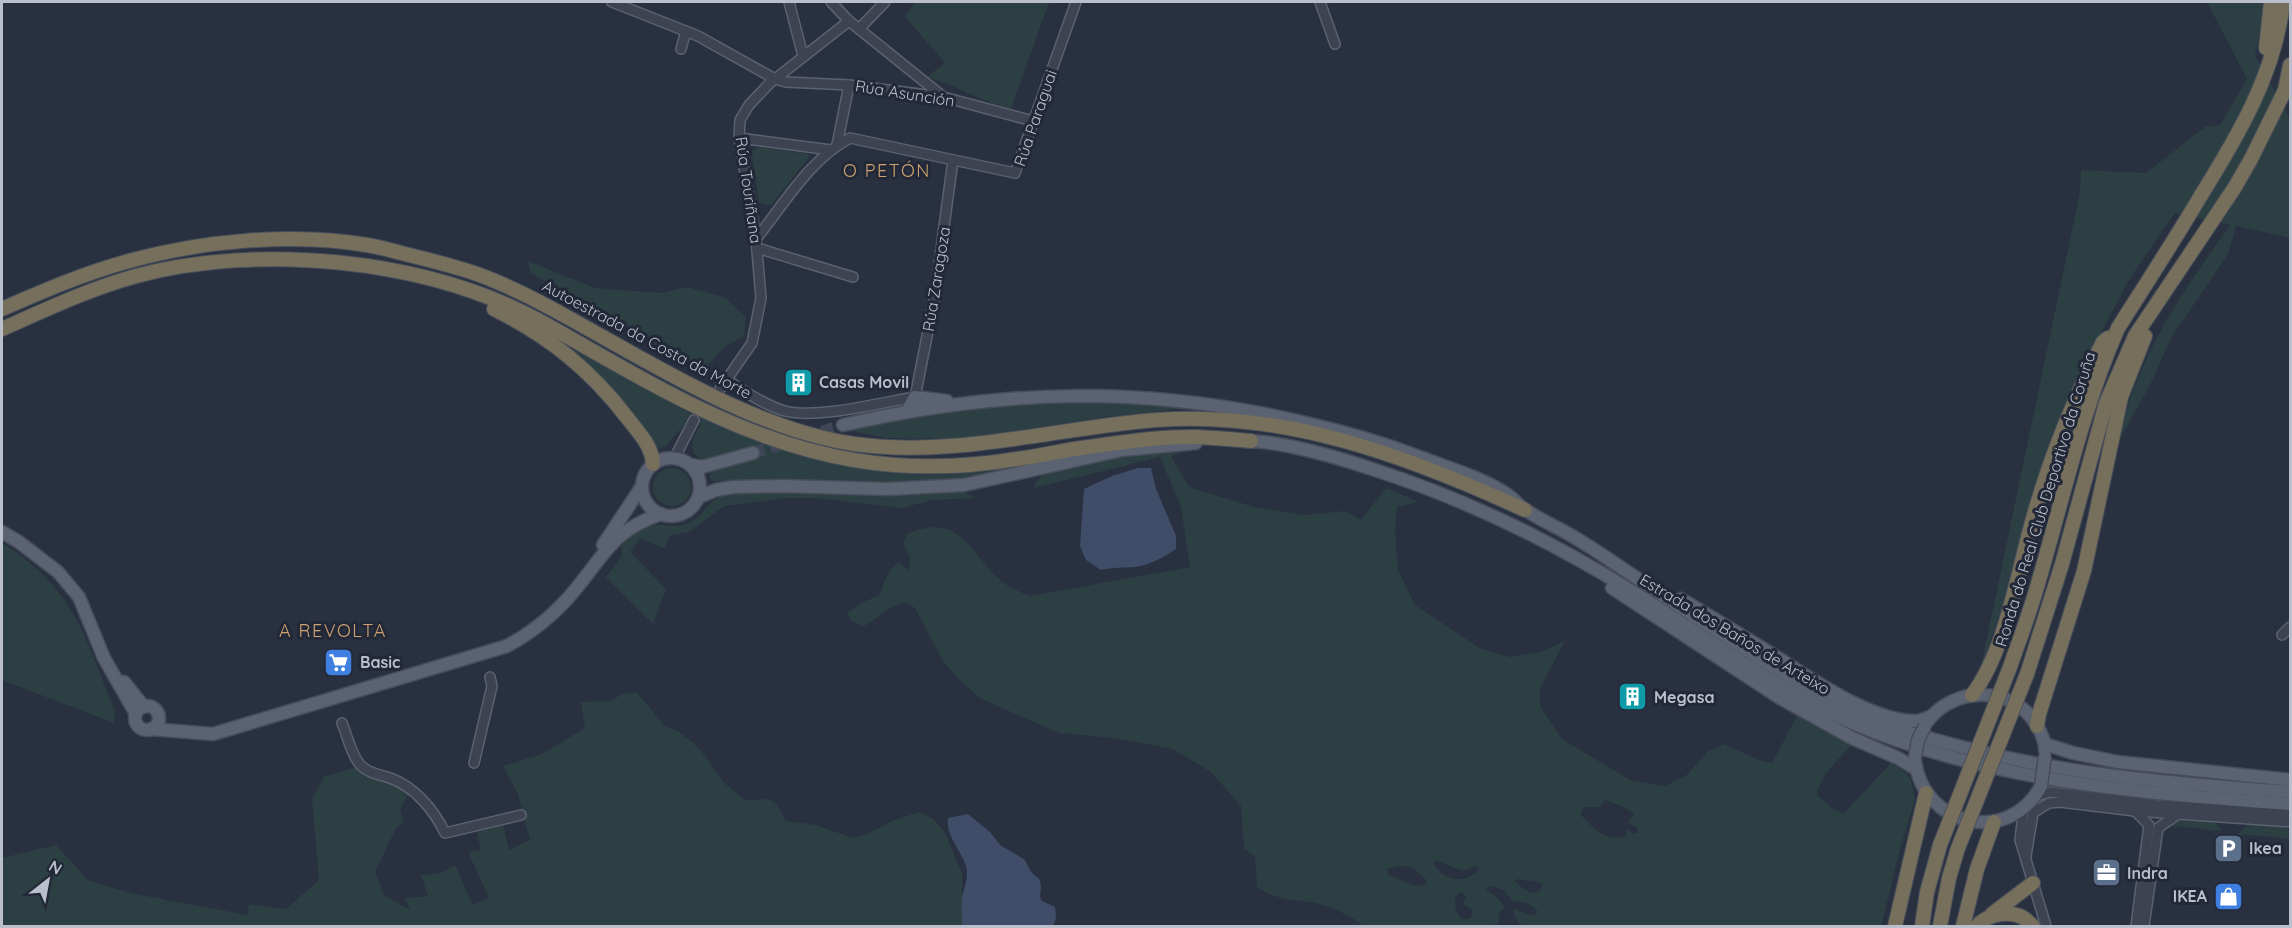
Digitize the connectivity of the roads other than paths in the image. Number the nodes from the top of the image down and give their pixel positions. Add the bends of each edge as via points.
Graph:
1 (612, 2) edge
2 (789, 2) edge
3 (831, 2) edge
4 (885, 2) edge
5 (1076, 2) edge
6 (1320, 2) edge
7 (2271, 2) edge
8 (2283, 2) edge
9 (849, 21) junction
10 (859, 29) junction
11 (686, 31) junction
12 (1335, 44) dead end
13 (681, 49) dead end
14 (803, 56) junction
15 (2290, 65) edge
16 (775, 79) junction
17 (849, 85) junction
18 (2288, 85) edge
19 (943, 97) junction
20 (2250, 108) junction
21 (1033, 121) junction
22 (739, 138) junction
23 (834, 147) junction
24 (953, 160) junction
25 (757, 243) junction
26 (397, 271) junction
27 (853, 277) dead end
28 (2162, 295) junction
29 (2, 309) edge
30 (2118, 328) junction
31 (2, 329) edge
32 (727, 380) junction
33 (720, 389) dead end
34 (915, 397) junction
35 (963, 403) junction
36 (907, 411) junction
37 (694, 420) dead end
38 (843, 426) tunnel mouth
39 (1251, 441) junction
40 (753, 453) tunnel mouth
41 (675, 457) junction
42 (653, 464) junction
43 (692, 465) junction
44 (642, 486) junction
45 (699, 498) junction
46 (1525, 510) junction
47 (661, 514) junction
48 (1518, 527) junction
49 (2, 532) edge
50 (1579, 540) junction
51 (590, 569) junction
52 (2290, 627) edge
53 (2282, 635) dead end
54 (490, 677) dead end
55 (1972, 695) junction
56 (140, 710) junction
57 (1929, 721) junction
58 (342, 723) dead end
59 (155, 724) junction
60 (2037, 726) junction
61 (2045, 750) junction
62 (474, 763) dead end
63 (1916, 763) junction
64 (2290, 780) edge
65 (2038, 791) junction
66 (2290, 792) edge
67 (1926, 793) junction
68 (2081, 796) junction
69 (2290, 804) edge
70 (2024, 807) junction
71 (2135, 811) junction
72 (2178, 814) junction
73 (2290, 814) edge
74 (521, 815) dead end
75 (1994, 822) junction
76 (2290, 822) edge
77 (2026, 856) junction
78 (2033, 883) junction
79 (1982, 922) edge
80 (1895, 927) edge
81 (1922, 927) edge
82 (1940, 927) edge
83 (1963, 927) edge
84 (2033, 927) edge
85 (2046, 927) edge
86 (2136, 927) edge
87 (2144, 927) edge

1 - 11 street
2 - 14 street
3 - 9 street
4 - 10 street
5 - 21 street, Rúa Paraguai
6 - 12 street
7 - 20 highway via 2269,33
8 - 20 highway, Ronda do Real Club Deportivo da Coruña via 2269,66
9 - 10 street
9 - 14 street, Rúa Touriñana
10 - 19 street
11 - 13 street
11 - 16 street
14 - 16 street, Rúa Touriñana
15 - 18 highway, Ronda do Real Club Deportivo da Coruña
16 - 17 street, Rúa Asunción
16 - 22 street, Rúa Touriñana via 749,105 740,120
17 - 19 street, Rúa Asunción
17 - 23 street
18 - 28 highway, Ronda do Real Club Deportivo da Coruña via 2251,159
19 - 21 street, Rúa Asunción
20 - 30 highway, Ronda do Real Club Deportivo da Coruña via 2228,152
21 - 24 street, Rúa Paraguai via 1015,173
22 - 23 street, Rúa Paraguai
22 - 25 street, Rúa Touriñana
23 - 24 street, Rúa Paraguai via 850,138
23 - 25 street via 814,166
24 - 34 street, Rúa Zaragoza via 934,301
25 - 27 street
25 - 32 street, Rúa Touriñana via 762,298 752,343
26 - 31 highway, Autoestrada da Costa da Morte via 347,263 211,261 136,276 74,297
26 - 39 highway, Autoestrada da Costa da Morte via 464,288 508,305 631,374 749,431 800,449 855,461 945,467 1154,439
26 - 42 highway via 494,308 554,344 605,389 646,442
28 - 60 highway via 2121,397 2084,571
28 - 82 highway, Ronda do Real Club Deportivo da Coruña, bridge via 2135,336 2106,403 2027,674 1958,848
29 - 46 highway, Autoestrada da Costa da Morte via 66,281 180,249 289,238 366,244 488,278 708,393 803,432 853,444 942,448 1156,420 1236,421 1315,434 1373,449
30 - 55 highway via 2103,342 2078,390 2043,484 1997,646
30 - 81 highway, Ronda do Real Club Deportivo da Coruña, bridge via 2076,444 2039,582 2010,667 1940,845
32 - 33 street, Rúa Touriñana
32 - 34 street via 784,411 822,413
34 - 35 main road
34 - 36 main road
35 - 36 main road
35 - 46 main road, Estrada dos Baños de Arteixo via 1116,396 1183,400 1265,413 1357,435 1404,451 1506,494
36 - 38 main road
37 - 41 street
39 - 45 main road, Estrada dos Baños de Arteixo via 1122,450 964,485 888,489 734,487
39 - 48 main road, Estrada dos Baños de Arteixo via 1354,463 1453,498
40 - 43 main road via 702,467
41 - 42 main road
41 - 43 main road
42 - 44 main road
43 - 45 main road via 700,480
44 - 47 main road via 647,503
44 - 51 main road
45 - 47 main road via 679,515
46 - 50 main road, Estrada dos Baños de Arteixo
47 - 51 main road via 616,537
48 - 63 main road via 1780,698 1852,738
48 - 69 main road, Estrada dos Baños de Arteixo via 1616,581 1787,689 1910,746 2052,778 2152,792
49 - 56 main road via 51,566 79,597 104,658
50 - 57 main road via 1860,705 1905,720
50 - 66 main road, Estrada dos Baños de Arteixo via 1741,647 1870,719 1913,734 2043,766
51 - 59 main road via 553,614 507,646 213,734
52 - 53 street
54 - 62 street via 492,686
55 - 57 main road via 1959,698
55 - 60 main road via 2012,701
56 - 59 main road via 155,710
56 - 59 main road via 135,722 138,726 145,729
57 - 63 main road, bridge via 1918,740
58 - 74 street via 358,763 410,789 439,819 445,832
60 - 61 main road
61 - 64 main road via 2118,762
61 - 65 main road, bridge
63 - 67 main road
65 - 68 street
65 - 70 main road
67 - 75 main road via 1937,806 1956,817 1974,823
67 - 80 highway
68 - 71 street
68 - 73 street
70 - 75 main road
70 - 77 street via 2020,840
71 - 72 street
71 - 77 street via 2049,803 2033,813
71 - 86 street via 2149,825
72 - 76 street
72 - 87 street via 2158,828
75 - 83 highway
77 - 78 street
78 - 79 highway
78 - 85 street
79 - 84 highway via 2006,914 2022,917

